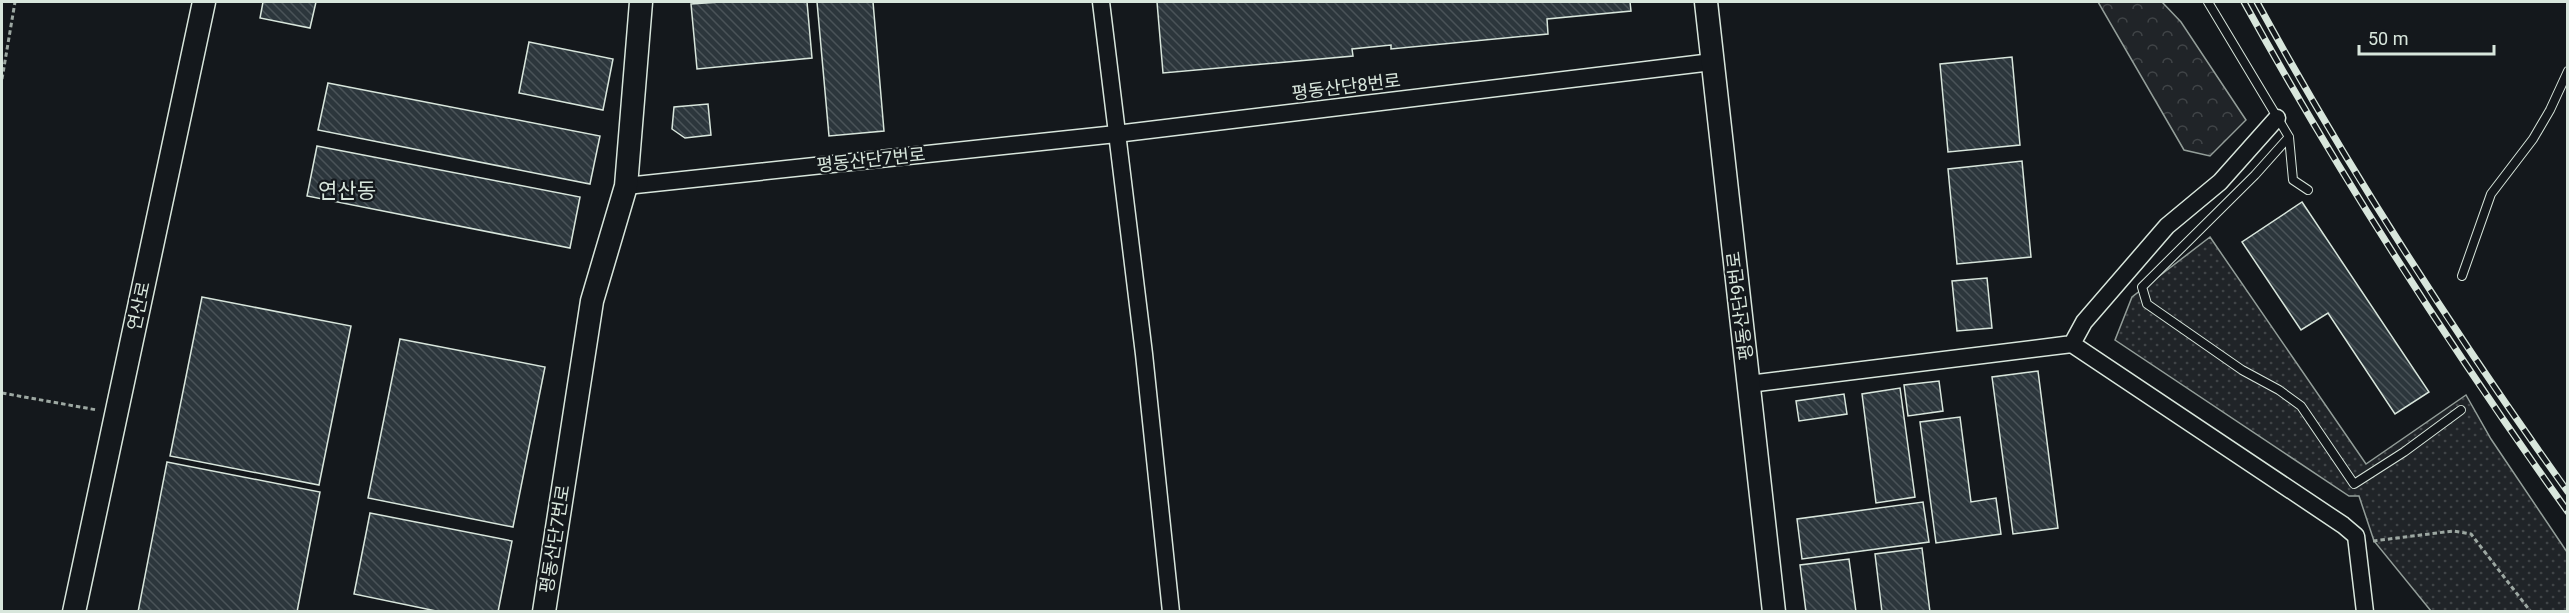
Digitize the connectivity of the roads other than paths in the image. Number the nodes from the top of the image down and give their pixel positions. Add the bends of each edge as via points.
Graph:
1 (204, 2) edge
2 (641, 2) edge
3 (1101, 2) edge
4 (1706, 2) edge
5 (2208, 2) edge
6 (1713, 62) junction
7 (2568, 71) edge
8 (2277, 118) junction
9 (1116, 134) junction
10 (2289, 137) junction
11 (626, 186) junction
12 (2308, 190) dead end
13 (2462, 276) dead end
14 (2072, 344) junction
15 (1749, 384) junction
16 (2461, 410) dead end
17 (74, 612) edge
18 (544, 612) edge
19 (1171, 612) edge
20 (1774, 612) edge
21 (2365, 612) edge

1 - 17 street, 연산로
2 - 11 street, 평동산단7번로
3 - 9 street
4 - 6 street, 평동산단9번로
5 - 8 lane
6 - 9 street, 평동산단8번로
6 - 15 street, 평동산단9번로
7 - 13 lane via 2533,139 2491,194
8 - 10 lane
8 - 14 street via 2220,182 2167,226 2084,322
9 - 11 street, 평동산단7번로
9 - 19 street
10 - 12 lane via 2293,180
10 - 16 lane via 2142,287 2147,304 2301,406 2354,484
11 - 18 street, 평동산단7번로 via 592,302
14 - 15 street
14 - 21 street via 2356,536
15 - 20 street, 평동산단9번로

